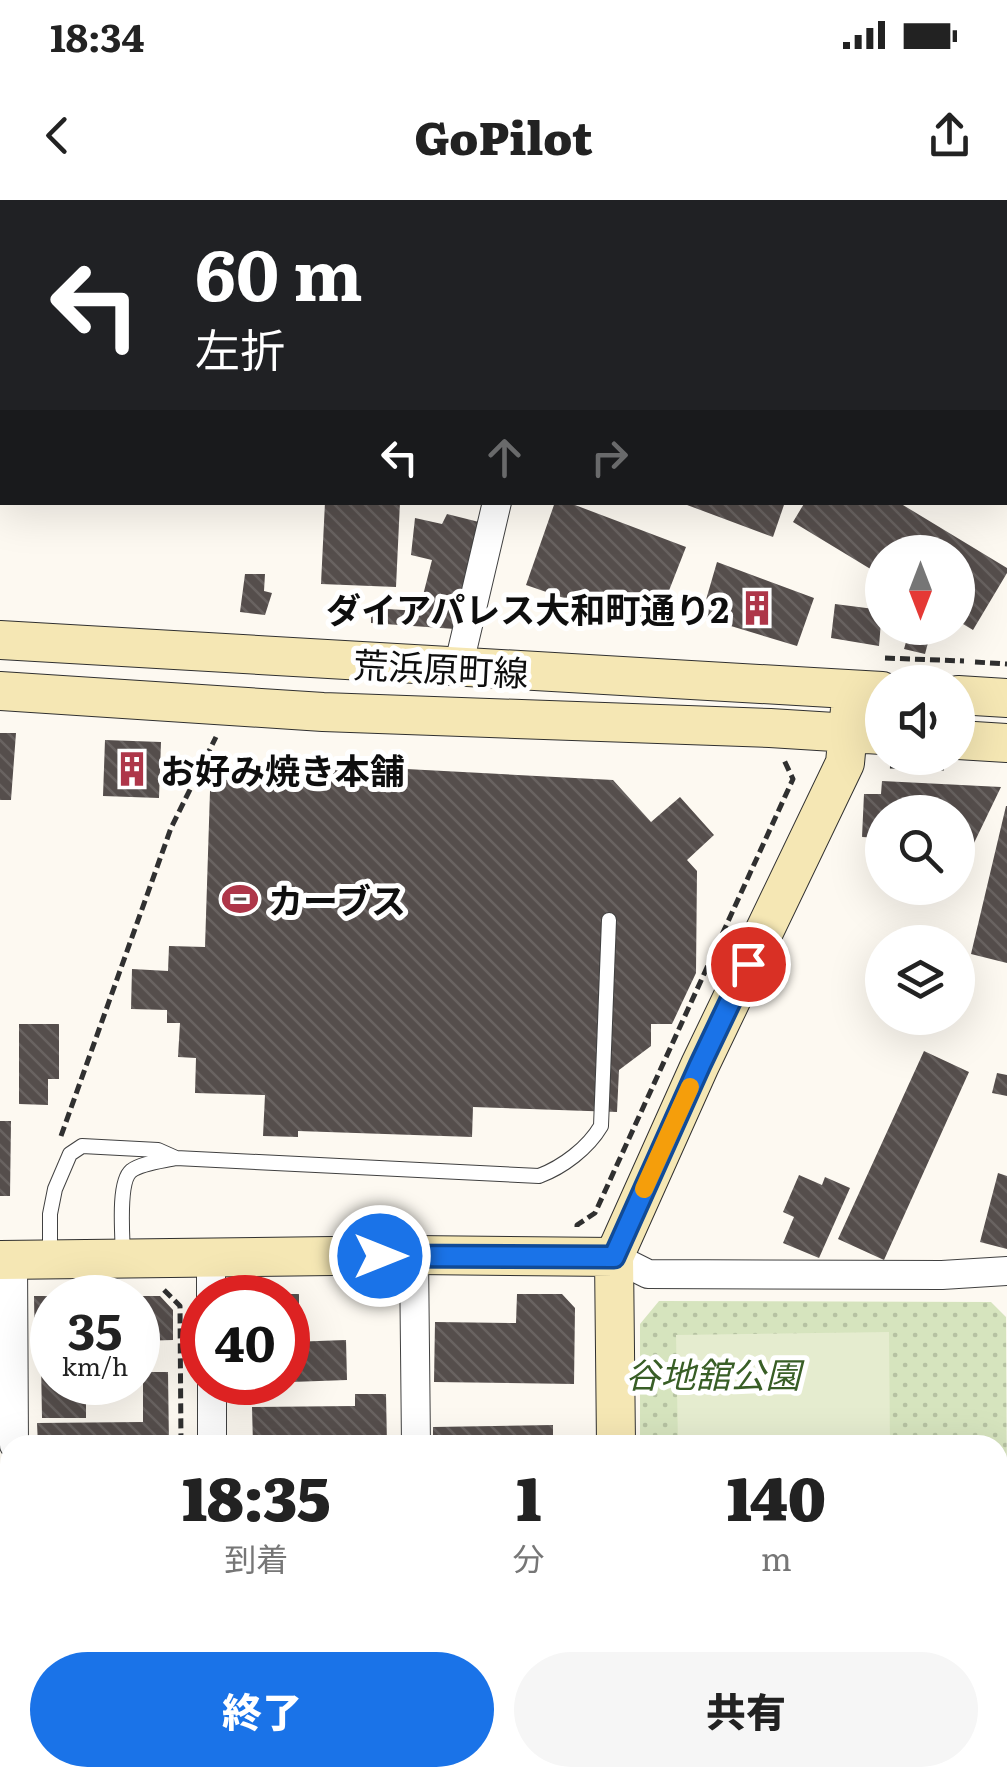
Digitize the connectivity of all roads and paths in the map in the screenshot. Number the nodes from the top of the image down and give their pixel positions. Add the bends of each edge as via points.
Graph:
1 (496, 505) edge
2 (0, 640) edge
3 (458, 668) junction
4 (865, 690) edge
5 (0, 691) edge
6 (975, 696) edge
7 (1007, 698) edge
8 (218, 731) dead end
9 (1007, 742) edge
10 (865, 744) edge
11 (865, 748) edge
12 (975, 749) edge
13 (784, 760) dead end
14 (610, 920) dead end
15 (61, 1136) dead end
16 (176, 1158) junction
17 (577, 1232) dead end
18 (414, 1255) junction
19 (614, 1257) junction
20 (211, 1258) junction
21 (124, 1259) junction
22 (21, 1260) edge
23 (1007, 1271) edge
24 (211, 1275) edge
25 (162, 1288) dead end
26 (212, 1405) edge
27 (14, 1435) edge
28 (181, 1435) edge
29 (212, 1435) edge
30 (416, 1435) edge
31 (616, 1435) edge

1 - 3 street
2 - 3 main road, 荒浜原町線
3 - 4 main road, 荒浜原町線
5 - 10 main road, 荒浜原町線
6 - 7 main road
8 - 15 path via 172,828
9 - 12 main road
11 - 19 main road via 845,763
13 - 17 path via 793,779 595,1213
14 - 16 lane via 601,1126 556,1170 539,1176
16 - 21 lane via 126,1176
16 - 22 lane via 158,1150 82,1146 70,1154 50,1214
18 - 19 main road
18 - 20 main road
18 - 30 street
19 - 23 street via 648,1274
19 - 31 main road
20 - 21 main road
20 - 24 street
21 - 22 main road
22 - 27 street
25 - 28 path via 180,1306
26 - 29 street

